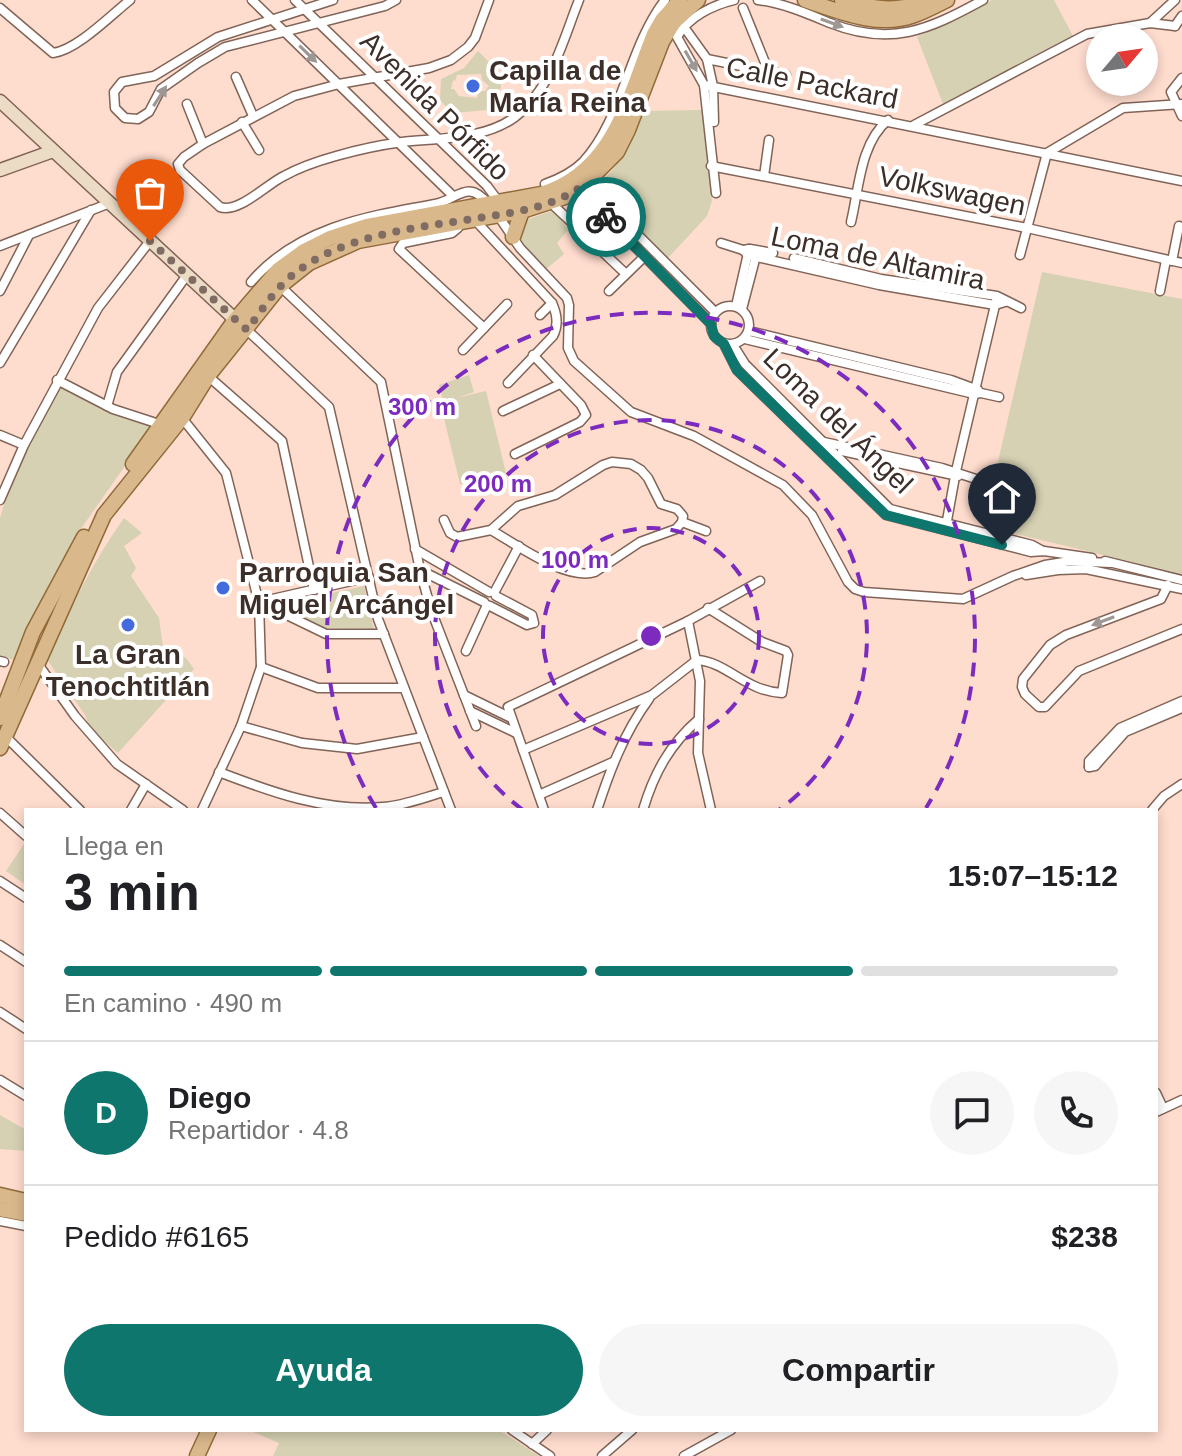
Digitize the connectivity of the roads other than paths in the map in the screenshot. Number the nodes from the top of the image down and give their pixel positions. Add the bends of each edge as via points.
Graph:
1 (130, 0) edge
2 (252, 0) edge
3 (295, 0) edge
4 (333, 0) edge
5 (396, 0) edge
6 (489, 0) edge
7 (579, 0) edge
8 (665, 0) edge
9 (680, 0) edge
10 (698, 0) edge
11 (734, 0) edge
12 (758, 0) edge
13 (805, 0) edge
14 (842, 0) edge
15 (926, 0) edge
16 (947, 0) edge
17 (983, 0) edge
18 (1175, 0) edge
19 (0, 8) edge
20 (304, 8) junction
21 (743, 8) dead end
22 (1182, 16) edge
23 (271, 19) junction
24 (317, 21) junction
25 (1150, 23) junction
26 (684, 27) junction
27 (1179, 28) edge
28 (283, 30) junction
29 (707, 59) junction
30 (768, 70) junction
31 (786, 75) dead end
32 (236, 77) dead end
33 (375, 77) junction
34 (1182, 78) edge
35 (339, 84) junction
36 (708, 86) junction
37 (0, 101) edge
38 (1178, 103) edge
39 (187, 104) dead end
40 (253, 116) junction
41 (1182, 116) edge
42 (888, 120) junction
43 (242, 122) junction
44 (913, 125) junction
45 (438, 139) junction
46 (769, 140) dead end
47 (399, 143) junction
48 (203, 144) junction
49 (259, 150) dead end
50 (53, 151) junction
51 (1047, 153) junction
52 (0, 170) edge
53 (764, 176) junction
54 (1182, 181) edge
55 (545, 184) dead end
56 (587, 189) junction
57 (858, 194) junction
58 (589, 201) junction
59 (110, 203) junction
60 (551, 203) junction
61 (455, 209) junction
62 (498, 209) junction
63 (91, 210) junction
64 (522, 211) junction
65 (472, 213) junction
66 (851, 222) dead end
67 (1179, 226) dead end
68 (1027, 228) junction
69 (29, 234) junction
70 (510, 234) junction
71 (150, 241) junction
72 (721, 243) dead end
73 (0, 246) edge
74 (751, 252) junction
75 (1020, 255) dead end
76 (645, 256) junction
77 (1169, 260) junction
78 (1182, 263) edge
79 (626, 274) junction
80 (187, 275) junction
81 (251, 282) dead end
82 (280, 286) junction
83 (0, 291) edge
84 (609, 291) dead end
85 (1160, 291) dead end
86 (999, 301) junction
87 (552, 303) junction
88 (507, 304) dead end
89 (739, 308) junction
90 (1021, 308) dead end
91 (715, 312) junction
92 (540, 315) dead end
93 (235, 320) junction
94 (711, 324) junction
95 (484, 328) junction
96 (247, 330) junction
97 (747, 335) junction
98 (728, 344) junction
99 (463, 350) dead end
100 (533, 355) junction
101 (0, 363) edge
102 (208, 376) junction
103 (57, 380) junction
104 (508, 383) dead end
105 (560, 384) junction
106 (977, 392) junction
107 (999, 397) dead end
108 (107, 406) junction
109 (503, 411) dead end
110 (182, 418) junction
111 (153, 422) dead end
112 (0, 435) edge
113 (24, 445) junction
114 (820, 445) junction
115 (515, 454) dead end
116 (856, 455) junction
117 (846, 470) junction
118 (957, 475) junction
119 (979, 480) dead end
120 (0, 500) edge
121 (444, 520) dead end
122 (682, 522) junction
123 (946, 528) junction
124 (491, 530) junction
125 (706, 531) dead end
126 (519, 546) junction
127 (415, 549) junction
128 (1109, 568) junction
129 (420, 570) junction
130 (369, 577) junction
131 (1182, 580) edge
132 (760, 581) dead end
133 (1168, 585) junction
134 (1182, 589) edge
135 (314, 590) junction
136 (493, 594) junction
137 (722, 601) junction
138 (259, 602) junction
139 (487, 604) junction
140 (708, 608) junction
141 (725, 618) junction
142 (688, 621) junction
143 (1182, 629) edge
144 (384, 634) junction
145 (466, 651) dead end
146 (697, 660) junction
147 (37, 664) junction
148 (261, 667) junction
149 (404, 688) junction
150 (464, 695) junction
151 (652, 695) junction
152 (1182, 701) edge
153 (626, 708) junction
154 (1182, 708) edge
155 (470, 711) junction
156 (510, 717) junction
157 (0, 718) edge
158 (634, 719) junction
159 (699, 719) junction
160 (241, 726) junction
161 (476, 726) dead end
162 (516, 734) junction
163 (423, 737) junction
164 (2, 742) edge
165 (523, 750) junction
166 (613, 762) junction
167 (219, 772) junction
168 (146, 784) junction
169 (1182, 784) edge
170 (444, 792) junction
171 (539, 795) junction
172 (78, 808) edge
173 (132, 808) edge
174 (180, 808) edge
175 (203, 808) edge
176 (450, 808) edge
177 (543, 808) edge
178 (598, 808) edge
179 (644, 808) edge
180 (710, 808) edge
181 (1154, 808) edge
182 (0, 813) edge
183 (24, 834) edge
184 (0, 881) edge
185 (24, 897) edge
186 (0, 945) edge
187 (24, 961) edge
188 (0, 1012) edge
189 (24, 1028) edge
190 (0, 1080) edge
191 (24, 1095) edge
192 (1182, 1100) edge
193 (1160, 1110) edge
194 (0, 1195) edge
195 (24, 1201) edge
196 (0, 1209) edge
197 (24, 1214) edge
198 (0, 1221) edge
199 (24, 1226) edge
200 (211, 1432) edge
201 (515, 1432) edge
202 (545, 1432) edge
203 (630, 1432) edge
204 (727, 1432) edge
205 (532, 1444) junction
206 (200, 1456) edge
207 (550, 1456) edge
208 (602, 1456) edge
209 (684, 1456) edge

1 - 19 street via 58,53
2 - 23 street, Avenida Pórfido
3 - 20 street, Avenida Pórfido
4 - 20 street
5 - 24 street
6 - 33 street via 475,38 459,55 429,68
7 - 45 street via 534,98 511,120
8 - 55 street via 641,38 592,151 570,173
9 - 62 main road via 654,34 614,134 589,169 551,191
10 - 56 main road via 662,42 617,152
11 - 26 street
12 -> 17 street via 885,36 925,29
13 - 16 main road via 885,20 913,16
14 - 15 main road via 890,9
18 - 25 street
20 - 23 street
20 - 24 street, Avenida Pórfido
21 - 30 street
22 - 27 street
23 - 28 street, Avenida Pórfido
23 -> 28 street via 218,37 154,76 122,82 114,92 115,108 125,118 138,119 149,112 161,89 198,63 225,47
24 - 28 street
24 - 33 street, Avenida Pórfido
25 - 27 street, Calle Packard
25 - 44 street, Calle Packard via 1087,34
26 - 29 street
26 -> 36 street via 678,40
28 -> 35 street, Avenida Pórfido
29 - 30 street
29 - 36 street
30 - 31 street
32 - 40 street
33 - 35 street
33 - 45 street, Avenida Pórfido
34 - 38 street via 1171,92
35 - 40 street via 294,96
35 - 47 street, Avenida Pórfido
36 - 42 street, Calle Packard
36 - 53 street, Volkswagen via 714,166
37 - 50 street
38 - 41 street
38 - 51 street via 1123,108
39 - 48 street
40 - 43 street
42 - 44 street, Calle Packard
42 - 57 street via 868,146
43 - 48 street
43 - 49 street
44 - 51 street
45 - 47 street
45 - 62 street, Avenida Pórfido via 487,186
46 - 53 street
47 - 48 street via 322,160 226,209 180,170 184,157
47 - 61 street, Avenida Pórfido
50 - 52 street
50 - 59 street
51 - 54 street
51 - 68 street
53 - 57 street, Volkswagen
56 - 58 street
56 - 58 street
56 - 60 main road
56 - 91 street
57 - 66 street
57 - 68 street, Volkswagen
58 - 76 street
59 - 63 street
59 - 71 street
60 - 64 main road
60 - 79 street
61 - 62 street via 463,191 474,192
61 - 65 main road
61 - 81 street via 447,201 352,220 284,253
61 - 82 main road via 348,245 309,263
61 - 93 main road via 367,226 317,244 278,270
61 - 95 street via 458,228 452,233 403,243 399,249
62 - 64 main road
62 - 65 main road
62 - 70 street, Avenida Pórfido
63 - 69 street
63 - 101 street
64 - 70 main road
65 - 87 street
67 - 77 street
68 - 75 street
68 - 77 street, Volkswagen
69 - 73 street
69 - 83 street
70 - 128 street, Avenida Pórfido via 567,298 568,348 574,361 638,415 694,436 783,485 812,515 855,589 963,599 1055,563
71 - 80 street
71 - 103 street via 98,308
72 - 74 street, Loma de Altamira
74 - 86 street, Loma de Altamira
74 - 89 street
76 - 79 street
76 - 94 street
77 - 78 street, Volkswagen
77 - 85 street
79 - 84 street
80 - 93 street
80 - 108 street via 117,372
82 - 96 main road
82 - 127 street via 381,382
86 - 90 street, Loma de Altamira
86 - 106 street
87 - 92 street
87 - 100 street via 556,330
88 - 95 street
89 - 91 street via 725,306
89 - 97 street via 749,318
91 - 94 street
93 - 96 street
93 - 157 main road via 99,510 33,632
94 - 98 street via 714,336
95 - 99 street
96 - 102 main road
96 - 130 street via 329,407
97 - 98 street
97 - 106 street
98 - 114 street, Loma del Ángel via 737,370
100 - 104 street
100 - 105 street
102 - 110 main road
102 - 135 street via 282,441
103 - 108 street
103 - 113 street
105 - 109 street
105 - 115 street via 586,415
106 - 107 street
106 - 118 street
108 - 111 street
110 - 138 street via 226,473
110 - 147 main road via 104,515
112 - 113 street
113 - 120 street
114 - 116 street
114 - 117 street, Loma del Ángel
114 - 118 street
116 - 117 street
116 - 118 street
117 - 123 street, Loma del Ángel via 896,512
118 - 119 street
118 - 123 street
121 - 124 street via 457,537
122 - 124 street via 681,511 661,504 641,470 612,462 555,495 518,506
122 - 125 street
122 - 126 street via 587,574 570,573
123 - 128 street, Loma del Ángel via 1083,556
124 - 126 street
126 - 136 street
127 - 129 street
127 - 136 street
128 - 131 street
128 - 133 street
129 - 139 street
129 - 150 street
130 - 135 street
130 - 144 street
132 - 137 street
133 - 134 street
133 -> 143 street via 1161,599 1057,639 1033,665 1022,687 1045,707 1079,671
135 - 138 street
136 - 139 street via 496,601
136 - 139 street via 532,615 535,622 527,625
137 - 140 street
137 - 141 street
138 - 144 street via 326,634
138 - 148 street
139 - 145 street
140 - 141 street
140 - 142 street
141 - 146 street via 786,651 782,693 747,685 715,664
142 - 146 street
142 - 156 street via 508,707
144 - 149 street
146 - 151 street
146 - 159 street
147 - 164 main road
147 - 168 street via 117,764
148 - 149 street via 318,688
148 - 160 street
149 - 163 street
150 - 155 street
150 - 156 street
151 - 153 street
151 - 158 street
152 - 154 street via 1120,728 1089,767 1125,732
153 - 158 street
153 - 165 street
155 - 161 street
155 - 162 street
156 - 162 street
158 - 166 street
159 - 179 street via 671,747
159 - 180 street via 698,753
160 - 163 street via 302,743 357,749
160 - 167 street
162 - 165 street
163 - 170 street
164 - 172 street
165 - 171 street
166 - 171 street
166 - 178 street
167 - 170 street via 276,794 342,807 385,807
167 - 175 street
168 - 173 street
168 - 174 street
169 - 181 street
170 - 176 street
171 - 177 street
182 - 183 street
184 - 185 street
186 - 187 street
188 - 189 street
190 - 191 street
192 - 193 street
194 - 195 main road
196 - 197 main road
198 - 199 street
200 - 206 main road
201 - 205 street
202 - 205 street
203 - 208 street
204 - 209 street
205 - 207 street

